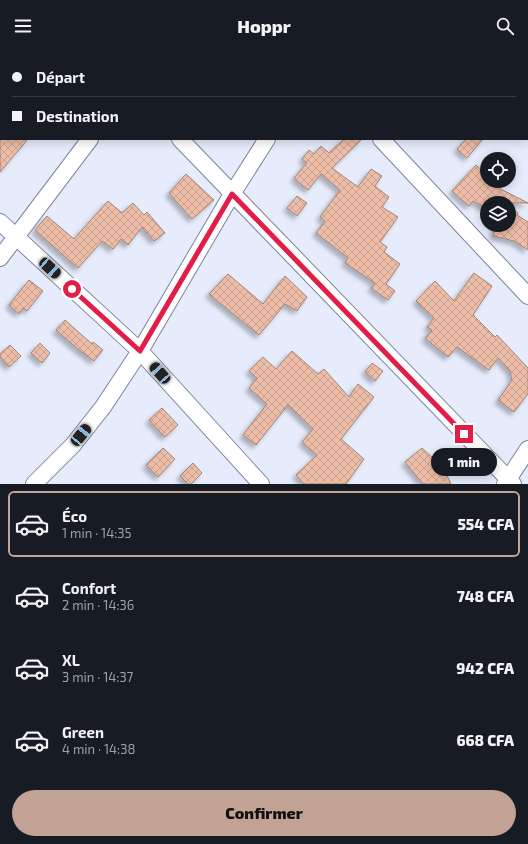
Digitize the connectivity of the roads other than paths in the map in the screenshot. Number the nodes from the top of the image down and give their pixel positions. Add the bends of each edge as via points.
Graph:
1 (89, 140) edge
2 (181, 140) edge
3 (266, 140) edge
4 (382, 140) edge
5 (232, 194) junction
6 (0, 222) edge
7 (16, 237) junction
8 (0, 258) edge
9 (528, 296) edge
10 (140, 351) junction
11 (528, 449) edge
12 (509, 482) edge
13 (36, 483) edge
14 (261, 484) edge

1 - 7 street
2 - 5 street
3 - 5 street
4 - 9 street
5 - 10 street
5 - 12 street
6 - 7 street
7 - 8 street
7 - 10 street
10 - 13 street via 104,407 73,445
10 - 14 street
11 - 12 street

